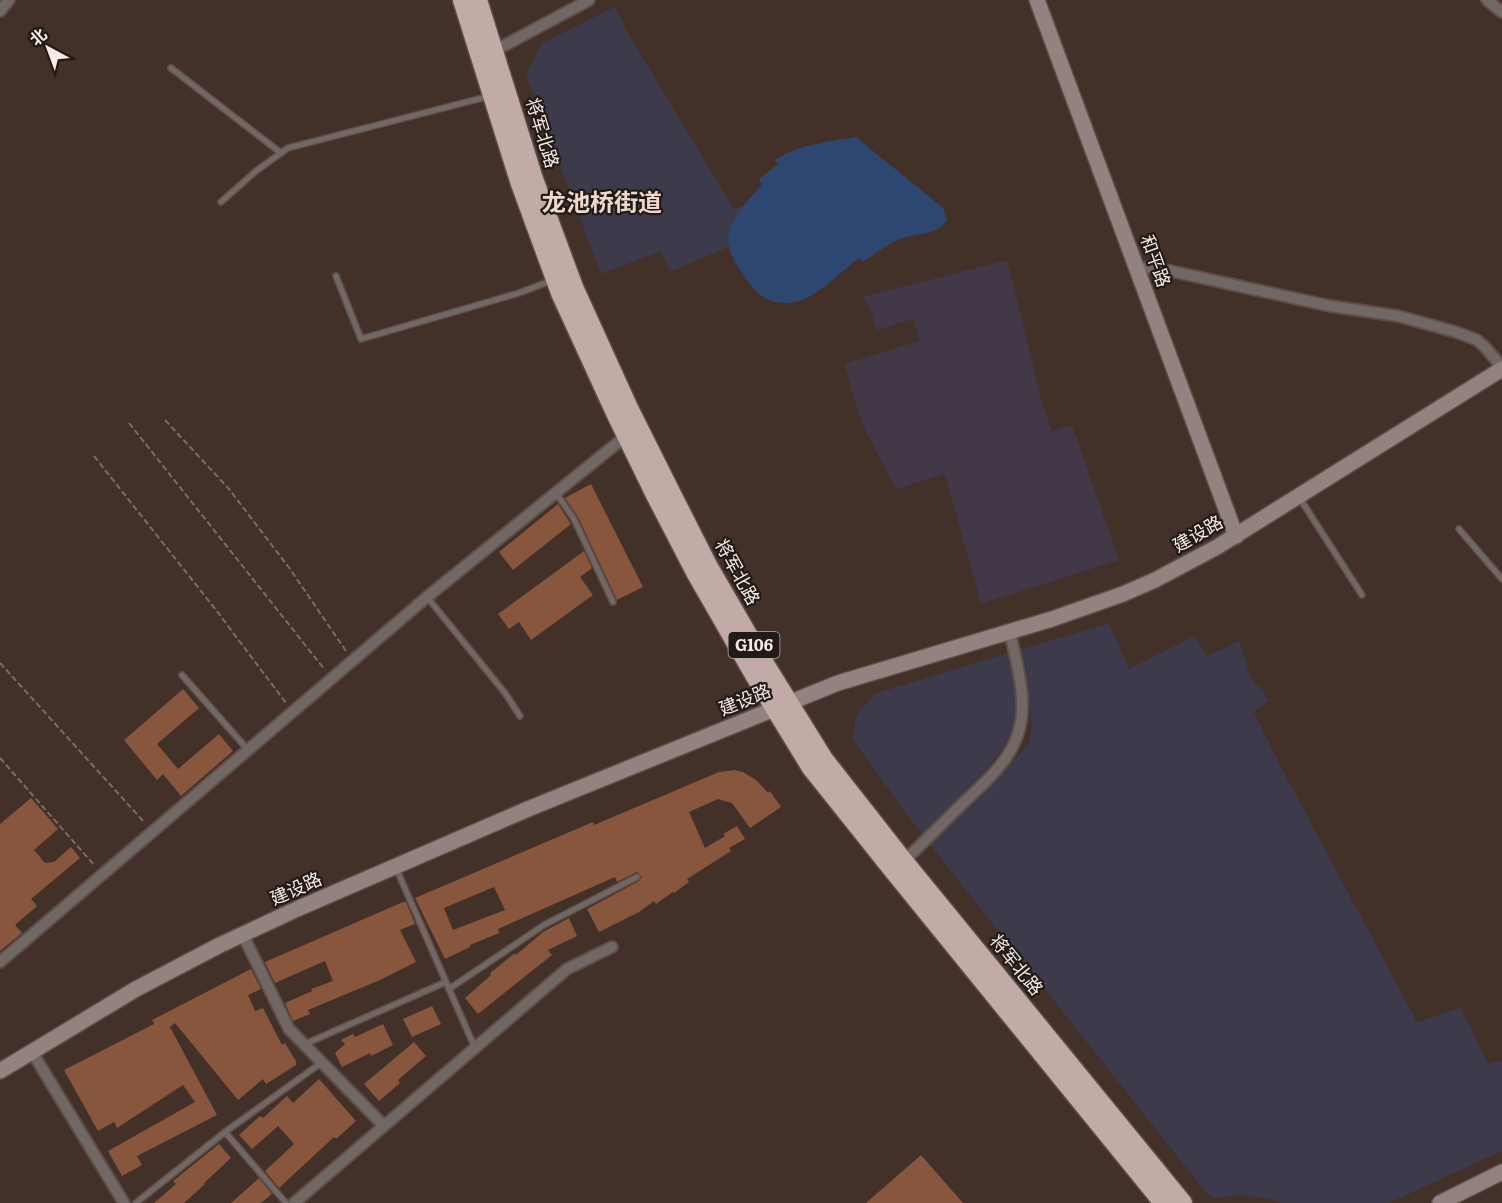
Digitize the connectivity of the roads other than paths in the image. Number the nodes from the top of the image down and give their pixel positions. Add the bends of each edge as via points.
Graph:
1 (9, 0) edge
2 (462, 0) edge
3 (478, 0) edge
4 (589, 0) edge
5 (1037, 0) edge
6 (1487, 0) edge
7 (0, 11) edge
8 (1502, 12) edge
9 (494, 51) junction
10 (171, 68) dead end
11 (492, 96) junction
12 (281, 153) junction
13 (221, 202) dead end
14 (1137, 267) junction
15 (336, 276) dead end
16 (555, 279) junction
17 (1502, 368) edge
18 (626, 436) junction
19 (556, 492) junction
20 (1298, 496) junction
21 (1459, 529) dead end
22 (1236, 536) junction
23 (1502, 579) edge
24 (1362, 595) dead end
25 (427, 597) junction
26 (613, 602) dead end
27 (1010, 632) junction
28 (183, 675) dead end
29 (782, 706) junction
30 (520, 716) dead end
31 (249, 751) junction
32 (904, 861) junction
33 (395, 867) junction
34 (637, 877) dead end
35 (243, 935) junction
36 (612, 947) dead end
37 (0, 962) edge
38 (446, 982) junction
39 (449, 989) junction
40 (303, 1045) junction
41 (475, 1048) junction
42 (32, 1052) junction
43 (321, 1063) junction
44 (0, 1071) edge
45 (384, 1126) junction
46 (225, 1132) junction
47 (1502, 1172) edge
48 (124, 1203) edge
49 (136, 1203) edge
50 (286, 1203) edge
51 (294, 1203) edge
52 (1163, 1203) edge
53 (1183, 1203) edge
54 (1440, 1203) edge

1 - 7 street
2 - 11 highway, 将军北路 / G106
3 - 9 highway, 将军北路 / G106
4 - 9 street
5 - 14 street, 和平路
6 - 8 street
9 - 29 highway, 将军北路 / G106 via 574,287 659,468
10 - 12 lane
11 - 12 lane via 288,148
11 - 16 highway, 将军北路 / G106 via 519,184
12 - 13 lane
14 - 17 street via 1157,268 1456,332 1477,340
14 - 22 street, 和平路
15 - 16 lane via 361,339
16 - 18 highway, 将军北路 / G106
17 - 20 street, 建设路
18 - 19 street
18 - 29 highway, 将军北路 / G106 via 696,574
19 - 25 street
19 - 26 lane via 574,519
20 - 22 street, 建设路
20 - 24 lane
21 - 23 lane
22 - 27 street, 建设路 via 1123,594
25 - 30 lane
25 - 31 street
27 - 29 street, 建设路 via 838,683
27 - 32 street via 1022,698 1016,739 995,772
28 - 31 lane
29 - 32 highway, 将军北路 / G106
29 - 33 street, 建设路
29 - 52 highway, 将军北路 / G106 via 811,768
31 - 37 street
32 - 53 highway, 将军北路 / G106
33 - 35 street, 建设路
33 - 38 lane
34 - 39 lane via 544,924
35 - 40 street via 289,1029
35 - 42 street, 建设路 via 136,989
36 - 41 street via 567,969
38 - 39 lane
38 - 40 lane
39 - 41 lane
40 - 43 street
41 - 45 street
42 - 44 street, 建设路
42 - 48 street
43 - 45 street
43 - 46 lane
45 - 51 street
46 - 49 lane
46 - 50 lane
47 - 54 street

